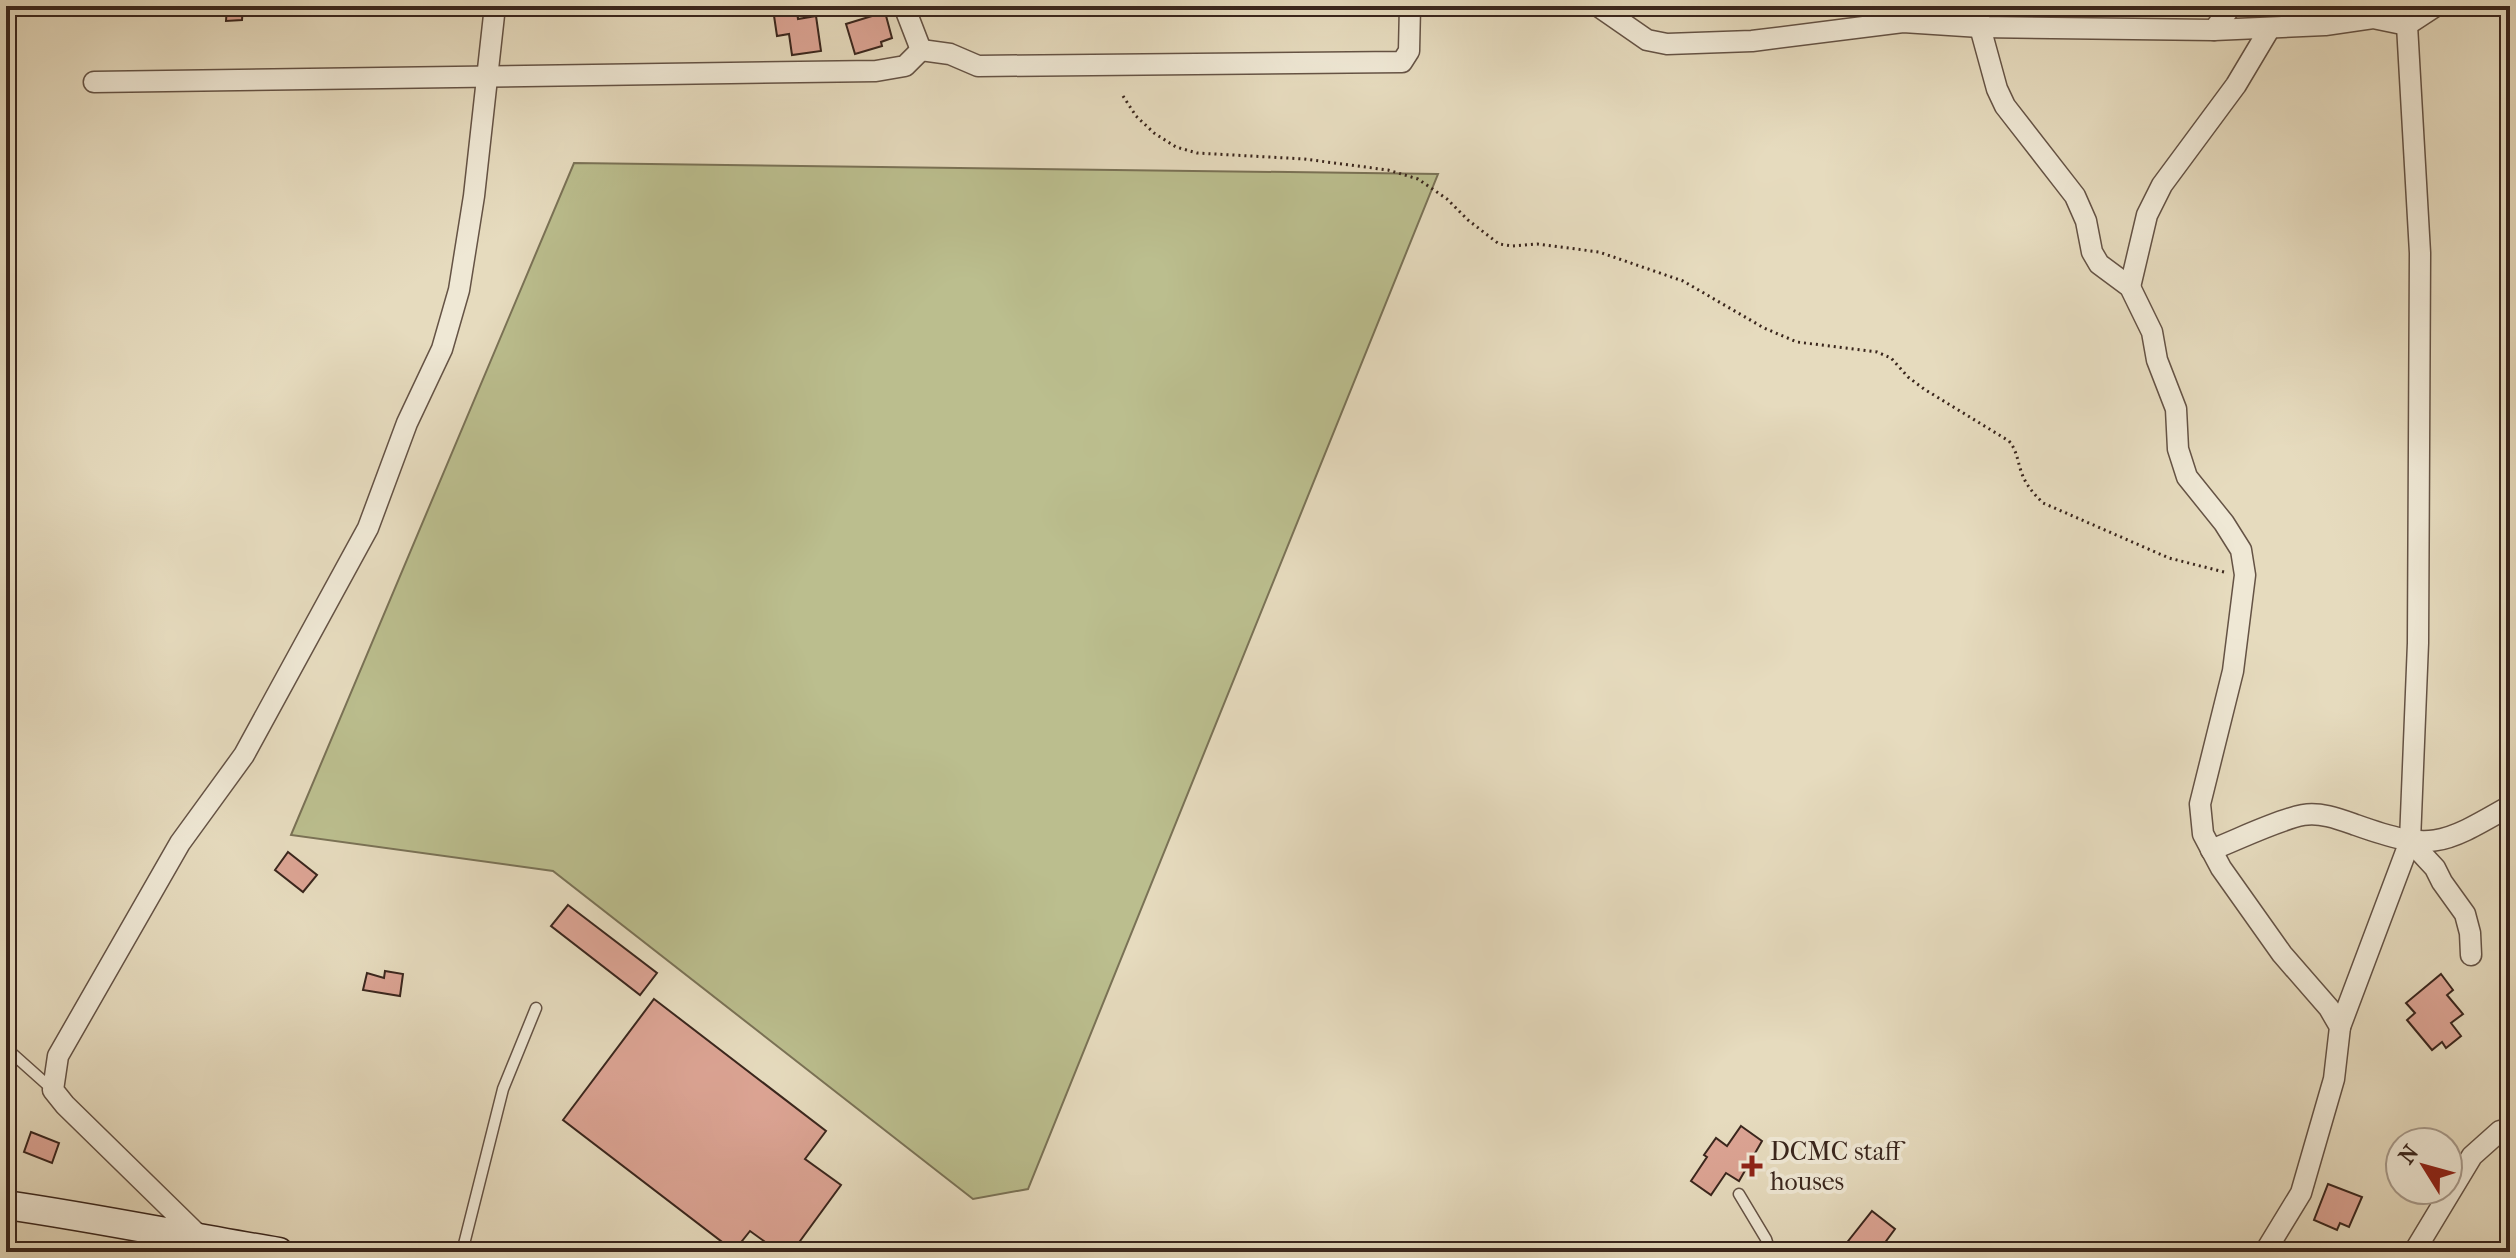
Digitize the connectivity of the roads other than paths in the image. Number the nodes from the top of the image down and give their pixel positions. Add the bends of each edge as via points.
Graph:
1 (495, 6) edge
2 (904, 6) edge
3 (1410, 6) edge
4 (1598, 6) edge
5 (1978, 6) edge
6 (2231, 6) edge
7 (2436, 6) edge
8 (2407, 25) junction
9 (1980, 27) junction
10 (2270, 28) junction
11 (2214, 30) junction
12 (921, 50) junction
13 (487, 76) junction
14 (94, 82) dead end
15 (2130, 287) junction
16 (2510, 806) edge
17 (2410, 841) junction
18 (2211, 850) junction
19 (2471, 955) dead end
20 (536, 1008) dead end
21 (2340, 1027) junction
22 (6, 1048) edge
23 (53, 1090) junction
24 (2510, 1129) edge
25 (1739, 1194) dead end
26 (6, 1205) edge
27 (203, 1240) junction
28 (279, 1252) edge
29 (462, 1252) edge
30 (1770, 1252) edge
31 (2265, 1252) edge
32 (2414, 1252) edge

1 - 13 street
2 - 12 street
3 - 12 street via 1409,51 1402,62 978,66
4 - 9 street via 1647,40 1667,44 1752,41 1903,22
5 - 9 street
6 - 11 street
7 - 8 street
8 - 10 street via 2373,18
8 - 17 street via 2420,253 2418,643
9 - 11 street
9 - 15 street via 2005,106 2075,196 2099,264
10 - 11 street
10 - 15 street via 2236,85 2162,185 2147,215
12 - 13 street via 905,66 876,71
13 - 14 street
13 - 23 street via 459,290 442,349 407,423 368,528 244,755 180,843 58,1056
15 - 18 street via 2152,332 2176,409 2178,449 2187,477 2241,550 2245,575 2233,671 2200,804 2203,834
16 - 17 street via 2449,839
17 - 18 street via 2331,816 2304,815
17 - 19 street via 2465,914
17 - 21 street
18 - 21 street
20 - 29 lane via 503,1089
21 - 31 street via 2334,1079 2301,1193
22 - 23 lane
23 - 27 street
24 - 32 street via 2500,1131 2472,1156
25 - 30 lane
26 - 27 street
27 - 28 street

